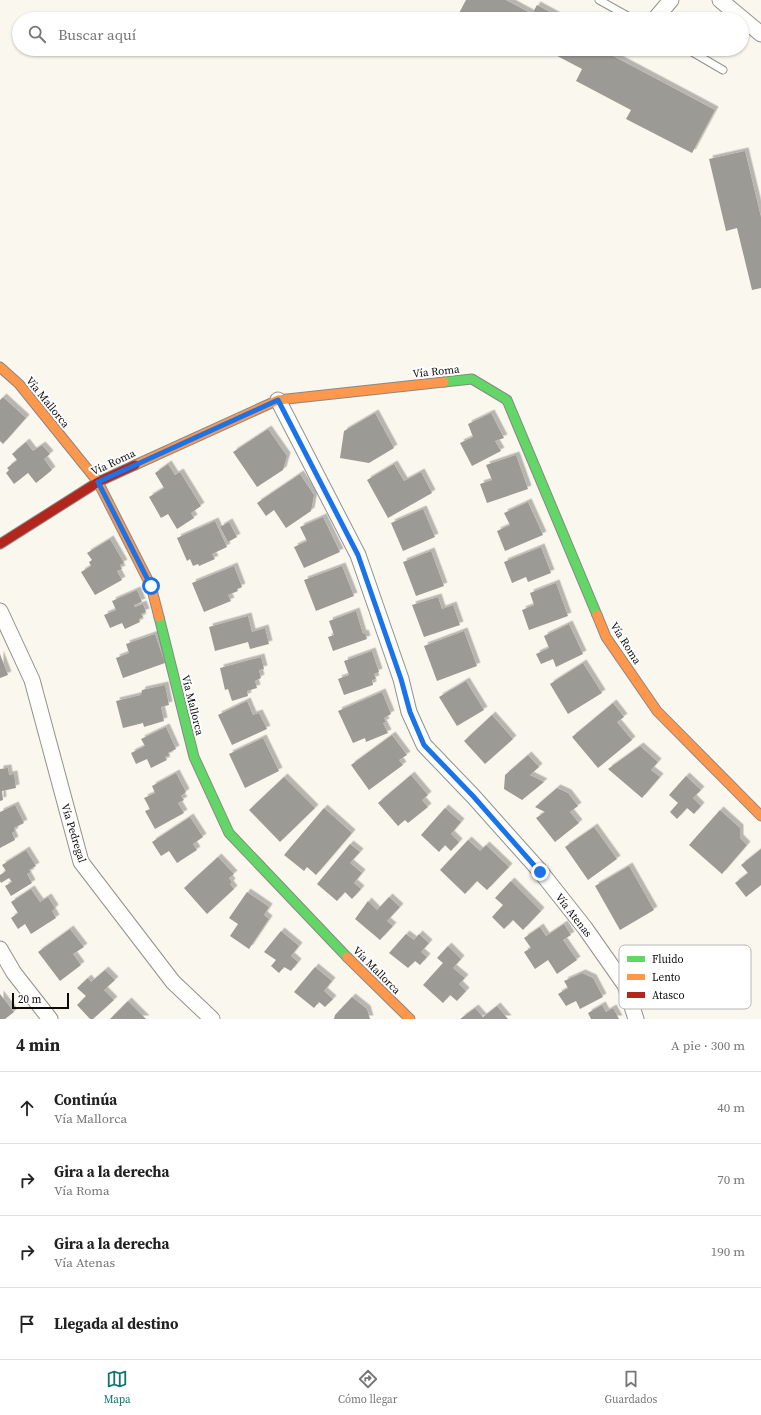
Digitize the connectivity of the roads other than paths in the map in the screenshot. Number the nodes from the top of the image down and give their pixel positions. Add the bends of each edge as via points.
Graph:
1 (599, 0) edge
2 (671, 0) edge
3 (720, 0) edge
4 (620, 12) edge
5 (661, 12) edge
6 (734, 12) edge
7 (749, 24) edge
8 (761, 34) edge
9 (699, 56) edge
10 (724, 70) dead end
11 (0, 367) edge
12 (278, 400) junction
13 (98, 482) junction
14 (0, 544) edge
15 (0, 611) edge
16 (761, 816) edge
17 (0, 949) edge
18 (619, 976) edge
19 (633, 1009) edge
20 (50, 1019) edge
21 (212, 1019) edge
22 (410, 1019) edge
23 (636, 1019) edge

1 - 4 lane
2 - 5 street
3 - 6 street
7 - 8 street
9 - 10 lane
11 - 13 street, Vía Mallorca via 19,384
12 - 13 street, Vía Roma
12 - 16 street, Vía Roma via 472,379 507,400 606,637 657,711
12 - 18 street, Vía Atenas via 358,555 410,712 424,745 540,872 585,928
13 - 14 street, Vía Roma
13 - 22 street, Vía Mallorca via 151,586 194,757 229,833
15 - 21 street, Vía Pedregal via 32,680 81,862 173,982
17 - 20 street via 14,973
19 - 23 street, Vía Atenas

